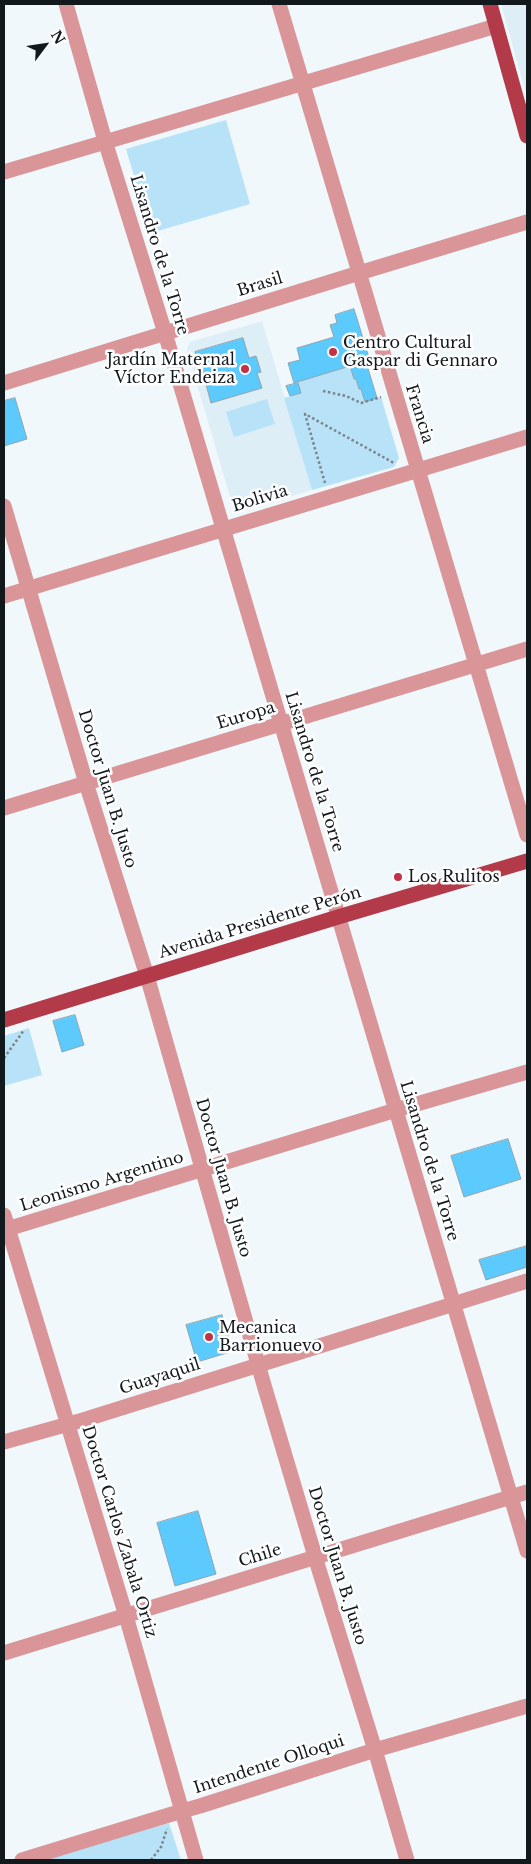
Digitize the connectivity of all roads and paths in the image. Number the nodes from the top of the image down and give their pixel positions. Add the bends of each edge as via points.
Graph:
1 (66, 4) edge
2 (279, 4) edge
3 (490, 4) edge
4 (496, 26) junction
5 (303, 83) junction
6 (527, 136) edge
7 (105, 141) junction
8 (4, 172) edge
9 (527, 222) edge
10 (359, 272) junction
11 (165, 333) junction
12 (4, 383) edge
13 (323, 391) dead end
14 (380, 397) dead end
15 (527, 437) edge
16 (396, 464) dead end
17 (417, 469) junction
18 (326, 486) dead end
19 (4, 506) edge
20 (223, 529) junction
21 (28, 589) junction
22 (4, 596) edge
23 (527, 649) edge
24 (476, 664) junction
25 (281, 723) junction
26 (86, 783) junction
27 (4, 808) edge
28 (527, 835) edge
29 (527, 861) edge
30 (338, 917) junction
31 (147, 976) junction
32 (4, 1020) edge
33 (24, 1030) dead end
34 (4, 1058) edge
35 (527, 1072) edge
36 (396, 1110) junction
37 (203, 1169) junction
38 (5, 1224) edge
39 (527, 1281) edge
40 (454, 1304) junction
41 (258, 1364) junction
42 (68, 1424) junction
43 (4, 1442) edge
44 (527, 1492) edge
45 (511, 1497) junction
46 (527, 1551) edge
47 (315, 1557) junction
48 (126, 1616) junction
49 (4, 1653) edge
50 (527, 1706) edge
51 (375, 1750) junction
52 (182, 1811) junction
53 (169, 1823) dead end
54 (22, 1860) edge
55 (151, 1860) edge
56 (196, 1860) edge
57 (406, 1860) edge

1 - 7 street, Lisandro de la Torre
2 - 5 street, Francia
3 - 4 main road
4 - 5 street
4 - 6 main road
5 - 7 street
5 - 10 street, Francia
7 - 8 street
7 - 11 street, Lisandro de la Torre
9 - 10 street, Brasil
10 - 11 street, Brasil
10 - 17 street, Francia
11 - 12 street, Brasil
11 - 20 street, Lisandro de la Torre
13 - 14 path via 361,403
15 - 17 street, Bolivia
16 - 18 path via 305,414
17 - 20 street, Bolivia
17 - 24 street, Francia
19 - 21 street, Doctor Juan B. Justo
20 - 21 street, Bolivia
20 - 25 street, Lisandro de la Torre
21 - 22 street, Bolivia
21 - 26 street, Doctor Juan B. Justo
23 - 24 street, Europa
24 - 25 street, Europa
24 - 28 street, Francia
25 - 26 street, Europa
25 - 30 street, Lisandro de la Torre
26 - 27 street, Europa
26 - 31 street, Doctor Juan B. Justo
29 - 30 main road, Avenida Presidente Perón
30 - 31 main road, Avenida Presidente Perón
30 - 36 street, Lisandro de la Torre
31 - 32 main road, Avenida Presidente Perón
31 - 37 street, Doctor Juan B. Justo
33 - 34 path
35 - 36 street, Leonismo Argentino
36 - 37 street, Leonismo Argentino
36 - 40 street, Lisandro de la Torre
37 - 38 street, Leonismo Argentino
37 - 41 street, Doctor Juan B. Justo
38 - 42 street, Doctor Carlos Zabala Ortiz
39 - 40 street, Guayaquil
40 - 41 street, Guayaquil
40 - 45 street, Lisandro de la Torre
41 - 42 street, Guayaquil
41 - 47 street, Doctor Juan B. Justo
42 - 43 street, Guayaquil
42 - 48 street, Doctor Carlos Zabala Ortiz
44 - 45 street, Chile
45 - 46 street, Lisandro de la Torre
45 - 47 street, Chile
47 - 48 street, Chile
47 - 51 street, Doctor Juan B. Justo
48 - 49 street, Chile
48 - 52 street, Doctor Carlos Zabala Ortiz
50 - 51 street, Intendente Olloqui
51 - 52 street, Intendente Olloqui
51 - 57 street, Doctor Juan B. Justo
52 - 54 street, Intendente Olloqui
52 - 56 street, Doctor Carlos Zabala Ortiz
53 - 55 path via 161,1846

